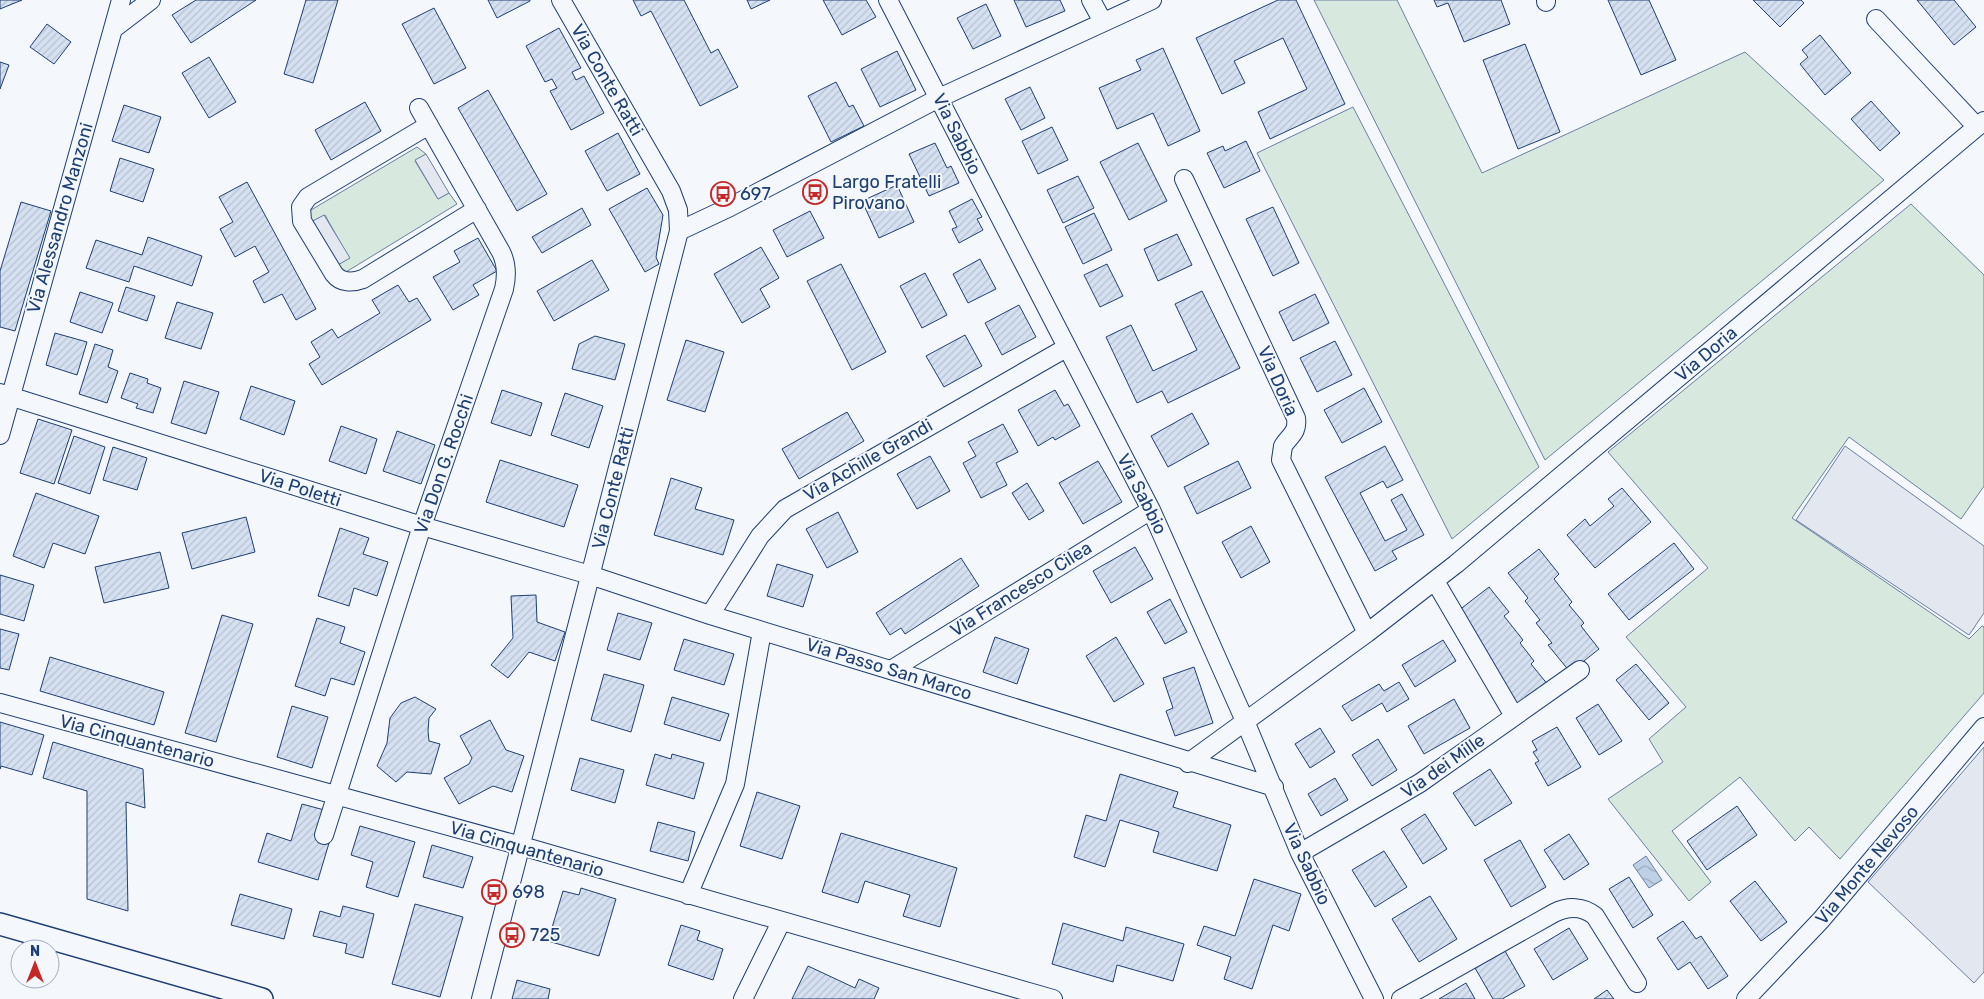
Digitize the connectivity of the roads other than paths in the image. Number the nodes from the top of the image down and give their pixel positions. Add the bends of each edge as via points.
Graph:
1 (121, 0) edge
2 (151, 0) edge
3 (561, 0) edge
4 (888, 0) edge
5 (1091, 0) edge
6 (1152, 0) edge
7 (1876, 19) dead end
8 (1103, 22) junction
9 (113, 29) junction
10 (939, 98) junction
11 (419, 108) dead end
12 (1980, 124) edge
13 (429, 125) junction
14 (1184, 179) dead end
15 (477, 209) junction
16 (679, 231) junction
17 (1066, 348) junction
18 (5, 395) edge
19 (0, 435) edge
20 (1151, 510) junction
21 (422, 526) junction
22 (590, 575) junction
23 (1435, 581) junction
24 (710, 615) junction
25 (762, 631) junction
26 (1367, 633) junction
27 (891, 670) junction
28 (1580, 670) dead end
29 (0, 703) edge
30 (1514, 716) junction
31 (1245, 721) junction
32 (1984, 727) edge
33 (1188, 763) junction
34 (1274, 787) junction
35 (336, 795) junction
36 (324, 835) dead end
37 (520, 846) junction
38 (1300, 854) junction
39 (688, 894) junction
40 (781, 922) junction
41 (0, 924) edge
42 (1637, 983) dead end
43 (262, 999) edge
44 (481, 999) edge
45 (743, 999) edge
46 (1053, 999) edge
47 (1374, 999) edge
48 (1401, 999) edge
49 (1746, 999) edge

1 - 9 street, Via Alessandro Manzoni
2 - 9 street
3 - 16 street, Via Conte Ratti via 673,195
4 - 10 street, Via Sabbio
5 - 8 street
6 - 8 street
7 - 12 street, Via Doria
8 - 10 street
9 - 18 street, Via Alessandro Manzoni
10 - 16 street
10 - 17 street, Via Sabbio
11 - 13 street, Via Don G. Rocchi
12 - 23 street, Via Doria
13 - 15 street, Via Don G. Rocchi
13 - 15 street via 308,197 301,207 302,221 334,274 341,280 352,282
14 - 26 street, Via Doria via 1296,418 1297,428 1283,446 1282,460
15 - 21 street, Via Don G. Rocchi via 503,256 505,283
16 - 22 street, Via Conte Ratti
17 - 20 street, Via Sabbio
17 - 24 street, Via Achille Grandi via 790,505 760,536
18 - 19 street, Via Alessandro Manzoni
18 - 21 street, Via Poletti
20 - 27 street, Via Francesco Cilea
20 - 31 street, Via Sabbio
21 - 22 street, Via Poletti
21 - 35 street, Via Don G. Rocchi
22 - 24 street, Via Passo San Marco
22 - 37 street, Via Conte Ratti
23 - 26 street, Via Doria
23 - 30 street
24 - 25 street, Via Passo San Marco
25 - 27 street, Via Passo San Marco
25 - 39 street via 734,784
26 - 31 street, Via Doria
27 - 33 street, Via Passo San Marco
28 - 30 street, Via dei Mille
29 - 35 street, Via Cinquantenario
30 - 38 street, Via dei Mille via 1395,799
31 - 33 street
31 - 34 street, Via Sabbio
32 - 49 street, Via Monte Nevoso via 1821,920
33 - 34 street, Via Passo San Marco
34 - 38 street, Via Sabbio
35 - 36 street, Via Don G. Rocchi
35 - 37 street, Via Cinquantenario
37 - 39 street, Via Cinquantenario
37 - 44 street, Via Conte Ratti
38 - 47 street, Via Sabbio
39 - 40 street, Via Cinquantenario
40 - 45 street
40 - 46 street, Via Cinquantenario
41 - 43 street
42 - 48 street via 1596,916 1571,908 1554,913

